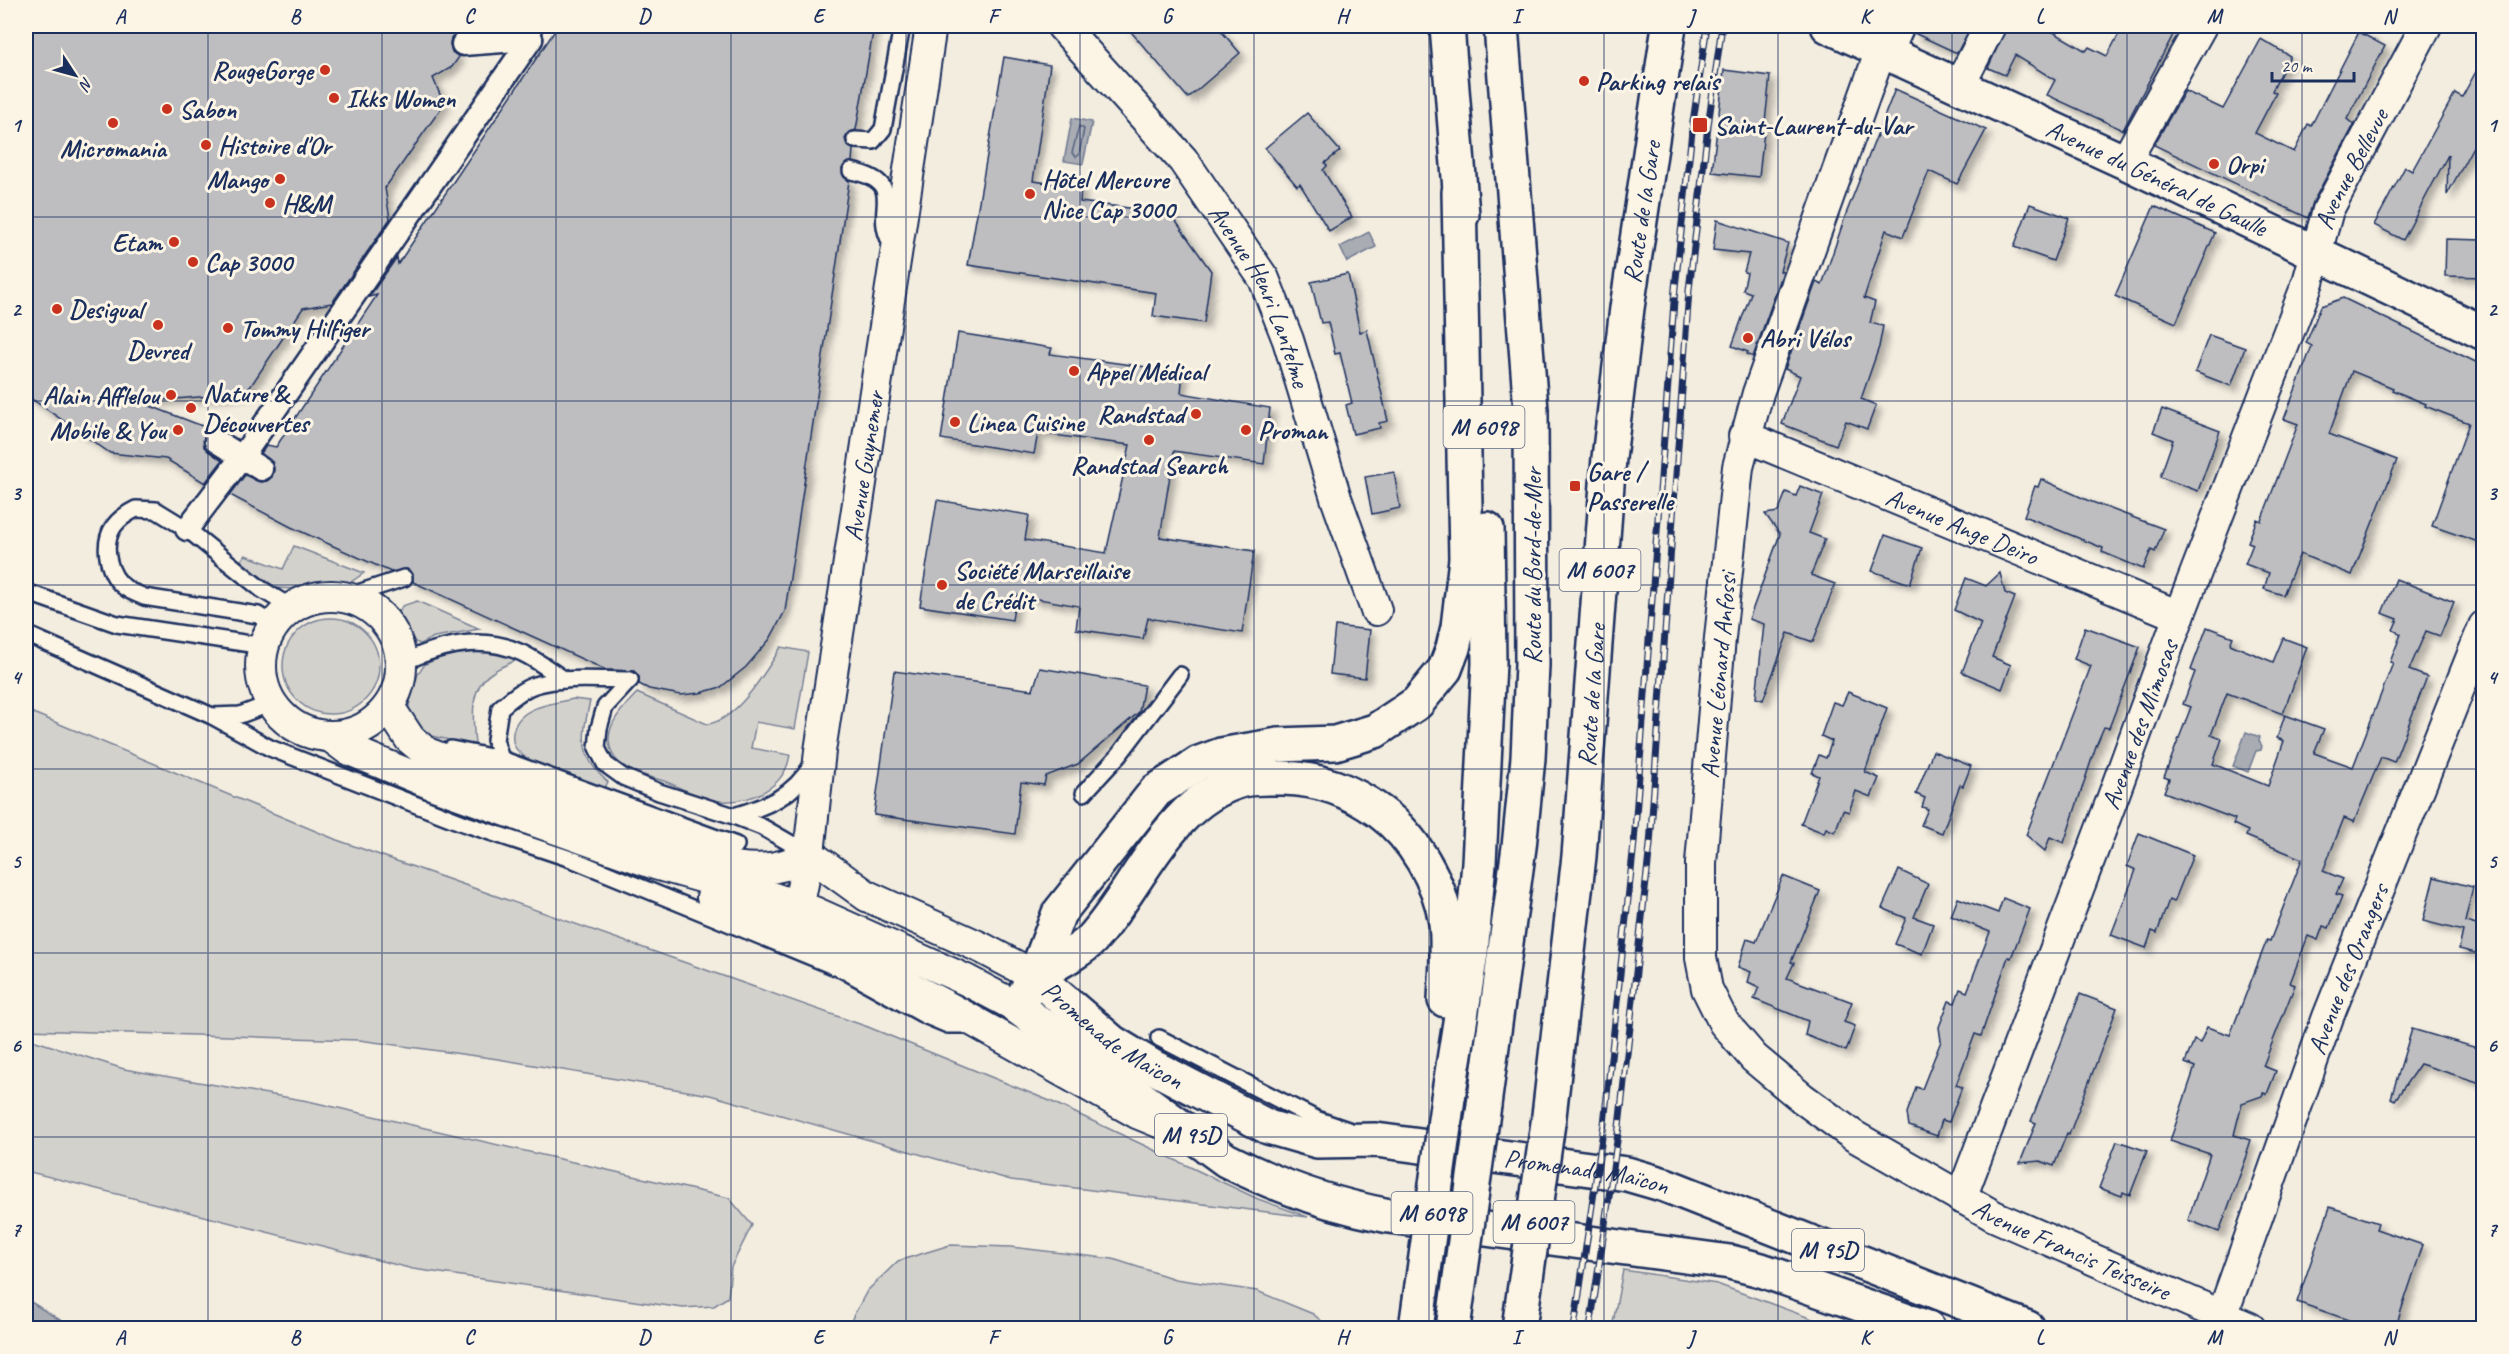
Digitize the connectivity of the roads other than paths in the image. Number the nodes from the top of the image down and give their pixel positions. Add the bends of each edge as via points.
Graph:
1 (902, 26) edge
2 (931, 26) edge
3 (1062, 26) edge
4 (1447, 26) edge
5 (1500, 26) edge
6 (1669, 26) edge
7 (1828, 26) edge
8 (1990, 26) edge
9 (2201, 26) edge
10 (2426, 26) edge
11 (528, 32) edge
12 (463, 44) dead end
13 (1889, 44) junction
14 (1959, 86) junction
15 (855, 140) dead end
16 (2125, 162) junction
17 (851, 171) dead end
18 (1459, 192) junction
19 (896, 252) junction
20 (2315, 252) junction
21 (2484, 333) edge
22 (1744, 436) junction
23 (216, 441) dead end
24 (251, 463) junction
25 (187, 529) junction
26 (404, 578) dead end
27 (26, 592) edge
28 (345, 597) junction
29 (1376, 610) dead end
30 (2179, 616) junction
31 (2484, 626) edge
32 (277, 627) junction
33 (26, 634) edge
34 (402, 663) junction
35 (1180, 675) dead end
36 (565, 680) junction
37 (272, 703) junction
38 (389, 707) junction
39 (212, 716) junction
40 (332, 737) junction
41 (410, 739) junction
42 (820, 751) junction
43 (501, 759) junction
44 (1084, 793) dead end
45 (734, 816) junction
46 (736, 844) dead end
47 (809, 854) junction
48 (655, 864) junction
49 (798, 908) junction
50 (1035, 976) junction
51 (1017, 1007) junction
52 (978, 1024) junction
53 (1160, 1038) dead end
54 (1449, 1084) junction
55 (1194, 1138) junction
56 (1376, 1140) junction
57 (1961, 1198) junction
58 (2222, 1316) junction
59 (1416, 1329) edge
60 (1453, 1329) edge
61 (1519, 1329) edge
62 (1928, 1329) edge
63 (2028, 1329) edge
64 (2250, 1329) edge

1 - 15 lane via 883,129 873,141
2 - 19 street, Avenue Guynemer
3 - 29 street, Avenue Henri Lantelme via 1183,160 1264,279 1288,340 1336,498
4 - 18 main road, Route du Bord-de-Mer / M 6098
5 - 60 main road, Route du Bord-de-Mer / M 6098, bridge via 1531,410 1532,665 1519,847
6 - 61 main road, Route de la Gare / M 6007, bridge via 1609,458 1579,856
7 - 13 main road, Avenue du Général de Gaulle
8 - 14 street
9 - 16 street
10 - 20 street, Avenue Bellevue via 2328,210
11 - 12 street
11 - 24 street
13 - 14 main road, Avenue du Général de Gaulle
13 - 22 street, Avenue Léonard Anfossi
14 - 16 main road, Avenue du Général de Gaulle
16 - 20 main road, Avenue du Général de Gaulle
17 - 19 lane via 874,178 884,188 886,233
18 - 50 main road via 1466,559 1458,627 1444,669 1417,703 1375,731 1335,743 1278,745 1221,755 1199,763 1156,791 1059,913
18 - 54 main road, Route du Bord-de-Mer / M 6098 via 1484,422 1489,663 1471,953
19 - 42 street, Avenue Guynemer
20 - 21 main road, Avenue du Général de Gaulle
20 - 30 street, Avenue des Mimosas via 2308,282
22 - 30 street, Avenue Ange Deiro
22 - 57 street, Avenue Léonard Anfossi via 1720,638 1701,863 1701,958 1707,989 1724,1023 1754,1058 1802,1098 1854,1136
23 - 24 street
24 - 25 street
25 - 32 lane via 261,589
25 - 32 lane via 156,510 136,509 125,516 114,526 108,540 108,557 118,581 144,597 258,615
26 - 28 lane
27 - 32 lane via 117,624
28 - 32 street via 309,599
28 - 34 street via 367,605 385,620 397,640
30 - 57 street, Avenue des Mimosas
31 - 58 street, Avenue des Orangers via 2328,1017
32 - 37 street via 261,668
33 - 39 lane
34 - 36 lane via 458,643 492,644 523,653
34 - 38 street via 399,686
35 - 44 lane via 1119,755
36 - 43 lane via 535,685 500,708 495,740
36 - 45 lane via 630,680 604,707 597,748 605,764 641,785
37 - 39 lane via 240,715
37 - 40 street via 290,724 310,734
38 - 40 street via 353,734
38 - 41 street
39 - 52 lane via 270,748 463,823 574,860 843,970 948,1025
40 - 48 street via 347,749 390,768
41 - 43 lane
41 - 47 street via 444,761 735,867 776,869
42 - 45 lane via 801,783 759,809
42 - 47 street, Avenue Guynemer
43 - 46 lane
45 - 47 lane
47 - 49 street, Avenue Guynemer
47 - 50 street via 867,896
48 - 49 street
48 - 52 street via 682,884 852,957
49 - 51 street via 866,934
50 - 51 main road, Promenade Maïcon
50 - 54 main road via 1091,941 1168,832 1211,794 1253,779 1303,778 1333,785 1365,800 1392,820 1415,849 1435,887 1446,921 1444,1012
50 - 56 main road, Promenade Maïcon / M 95D via 1102,1035 1251,1119 1317,1141
51 - 55 main road, Promenade Maïcon / M 95D
52 - 55 street via 1137,1113
53 - 56 lane via 1316,1119
54 - 59 main road, M 6098, bridge
55 - 62 main road, Promenade Maïcon / M 95D via 1259,1177 1349,1209 1730,1262
56 - 63 main road, Promenade Maïcon / M 95D via 1627,1174 1665,1185
57 - 58 street, Avenue Francis Teisseire
58 - 64 street, Avenue Francis Teisseire

